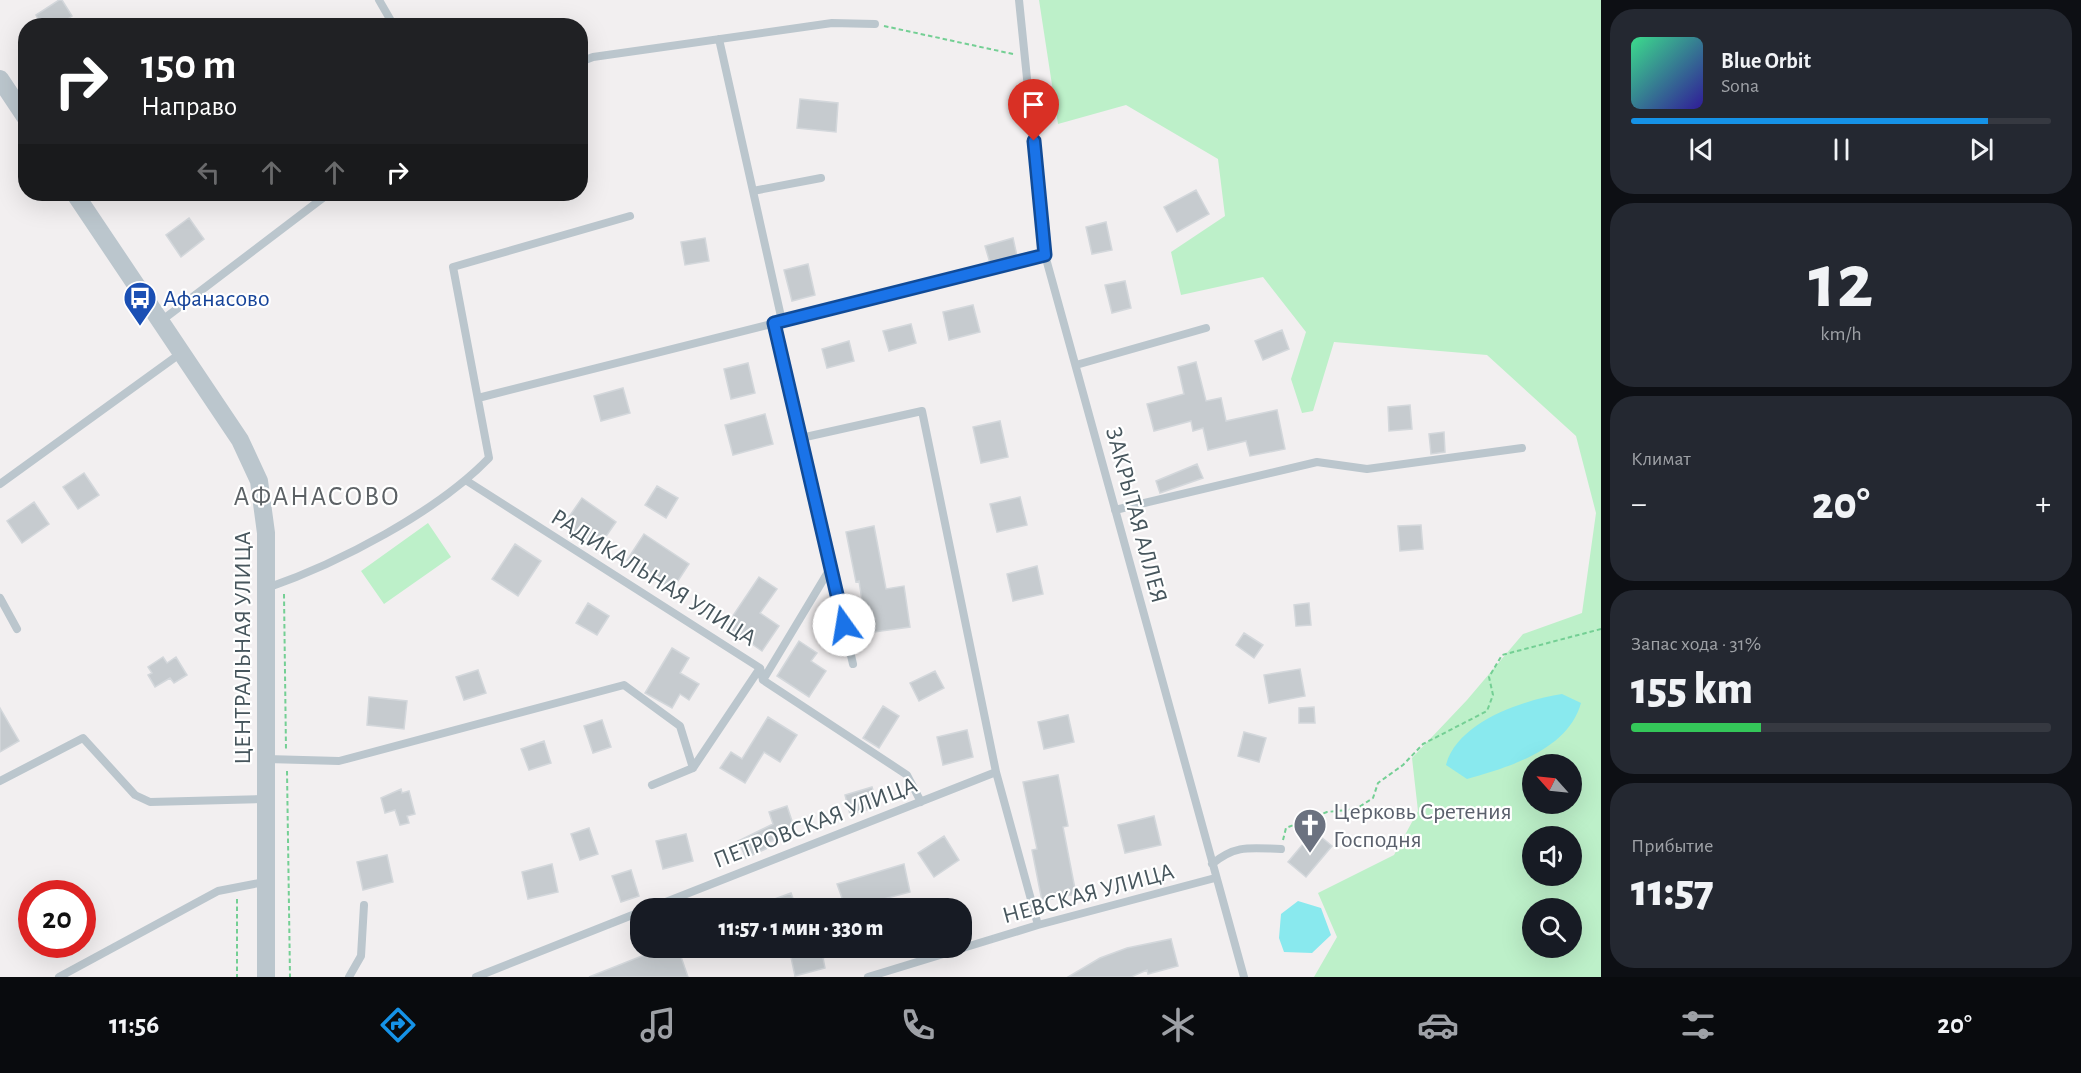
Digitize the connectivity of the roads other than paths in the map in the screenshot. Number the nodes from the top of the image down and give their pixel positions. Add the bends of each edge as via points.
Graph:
1 (379, 0) edge
2 (1019, 0) edge
3 (389, 18) edge
4 (876, 24) road end
5 (719, 39) junction
6 (588, 59) edge
7 (0, 79) edge
8 (18, 106) edge
9 (821, 178) dead end
10 (753, 191) junction
11 (80, 201) edge
12 (319, 201) edge
13 (630, 216) dead end
14 (1045, 255) junction
15 (160, 322) junction
16 (778, 322) junction
17 (1206, 328) dead end
18 (182, 353) junction
19 (1076, 365) junction
20 (478, 398) junction
21 (801, 438) junction
22 (1522, 448) dead end
23 (467, 481) junction
24 (0, 484) edge
25 (1115, 510) junction
26 (831, 567) junction
27 (266, 588) junction
28 (0, 598) edge
29 (17, 629) dead end
30 (853, 664) dead end
31 (760, 668) junction
32 (763, 680) junction
33 (267, 759) junction
34 (693, 768) junction
35 (996, 772) junction
36 (0, 781) edge
37 (652, 785) dead end
38 (267, 799) junction
39 (921, 802) junction
40 (1281, 849) road end
41 (1212, 864) junction
42 (1215, 878) junction
43 (266, 881) junction
44 (676, 898) edge
45 (364, 905) dead end
46 (630, 916) edge
47 (1038, 925) junction
48 (58, 977) edge
49 (266, 977) edge
50 (349, 977) edge
51 (476, 977) edge
52 (868, 977) edge
53 (1244, 977) edge

1 - 3 lane
2 - 14 lane, ЗАКРЫТАЯ АЛЛЕЯ
4 - 5 lane via 832,24
5 - 6 lane
5 - 10 lane
7 - 8 street
9 - 10 lane
10 - 16 lane
11 - 15 street, ЦЕНТРАЛЬНАЯ УЛИЦА
12 - 15 lane
13 - 20 lane via 453,267
14 - 16 lane
14 - 19 lane, ЗАКРЫТАЯ АЛЛЕЯ
15 - 18 street, ЦЕНТРАЛЬНАЯ УЛИЦА
16 - 20 lane
16 - 21 lane
17 - 19 lane
18 - 24 lane
18 - 27 street, ЦЕНТРАЛЬНАЯ УЛИЦА via 240,440 259,481 264,501
19 - 25 lane, ЗАКРЫТАЯ АЛЛЕЯ
20 - 23 lane via 489,458
21 - 26 lane
21 - 35 lane via 922,411
22 - 25 lane via 1367,469 1317,462
23 - 27 lane via 364,547
23 - 31 lane, РАДИКАЛЬНАЯ УЛИЦА
25 - 41 lane, ЗАКРЫТАЯ АЛЛЕЯ
26 - 30 lane
26 - 32 lane
27 - 33 street, ЦЕНТРАЛЬНАЯ УЛИЦА
28 - 29 lane
31 - 32 lane, РАДИКАЛЬНАЯ УЛИЦА
31 - 34 lane
32 - 39 lane, РАДИКАЛЬНАЯ УЛИЦА via 906,775
33 - 34 lane via 339,760 624,685 680,726
33 - 38 street, ЦЕНТРАЛЬНАЯ УЛИЦА
34 - 37 lane
35 - 39 lane, ПЕТРОВСКАЯ УЛИЦА
35 - 47 lane
36 - 38 lane via 83,738 135,795 150,802
38 - 43 street, ЦЕНТРАЛЬНАЯ УЛИЦА
39 - 44 lane, ПЕТРОВСКАЯ УЛИЦА
40 - 41 lane via 1238,848
41 - 42 lane, ЗАКРЫТАЯ АЛЛЕЯ
42 - 47 lane, НЕВСКАЯ УЛИЦА
42 - 53 lane, ЗАКРЫТАЯ АЛЛЕЯ
43 - 48 lane via 218,891
43 - 49 street, ЦЕНТРАЛЬНАЯ УЛИЦА
45 - 50 lane via 361,956
46 - 51 lane
47 - 52 lane, НЕВСКАЯ УЛИЦА

